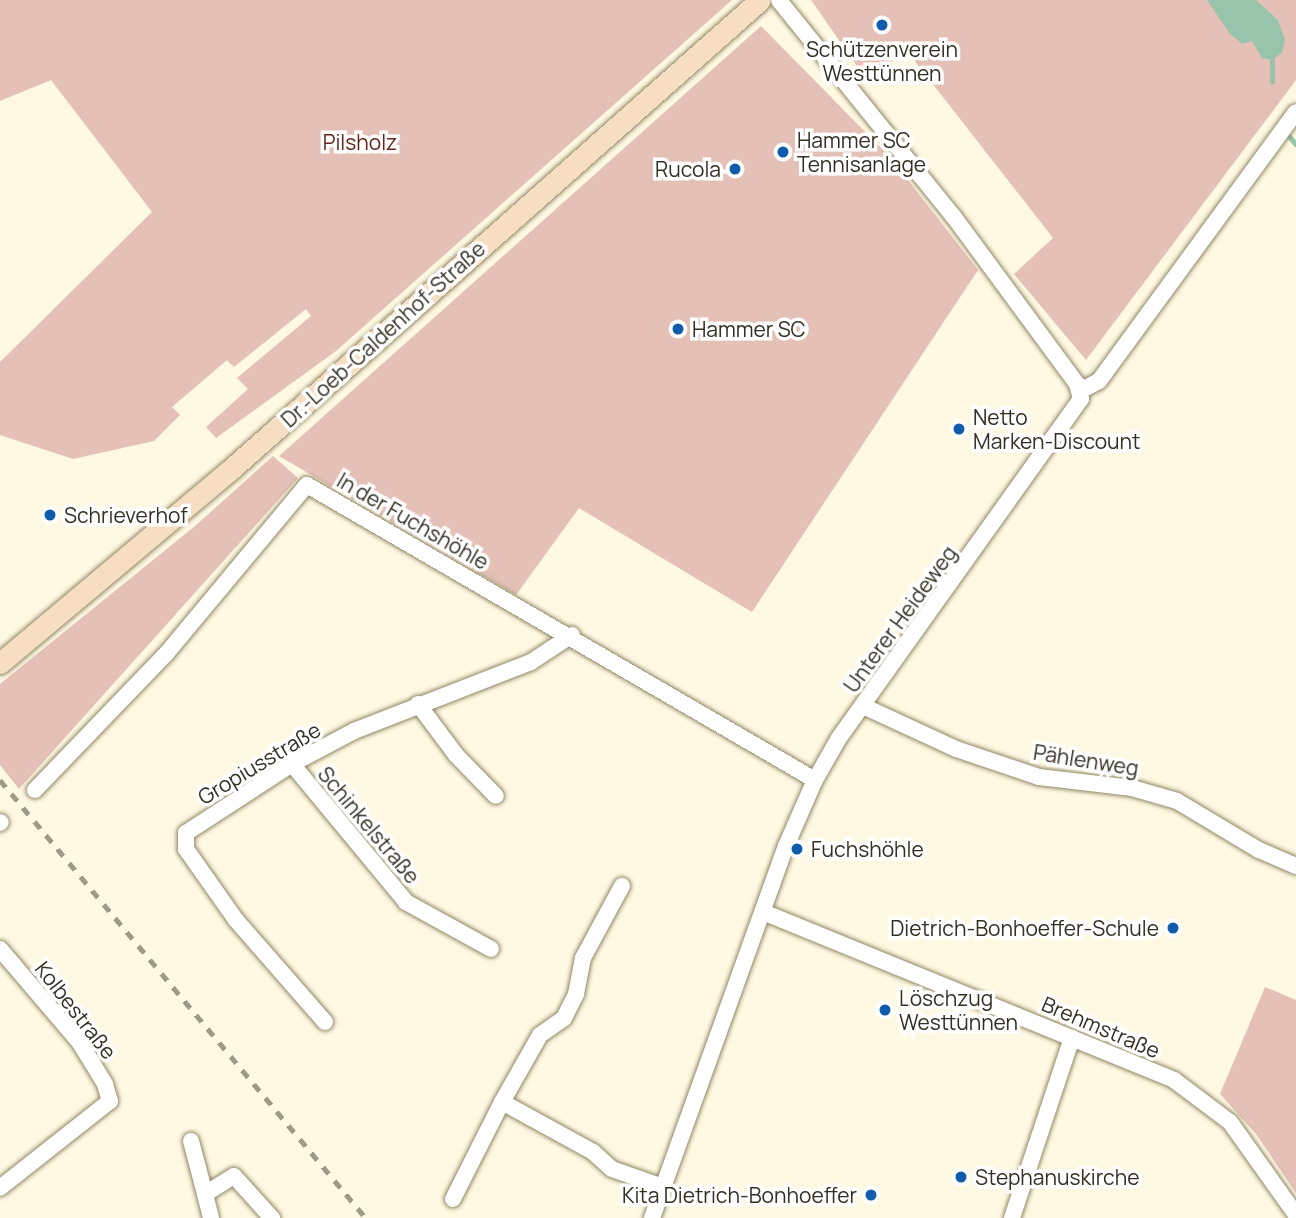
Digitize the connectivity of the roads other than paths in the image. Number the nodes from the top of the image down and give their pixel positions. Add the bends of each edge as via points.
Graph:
1 (761, 0) edge
2 (779, 0) edge
3 (1296, 112) edge
4 (1080, 391) junction
5 (572, 635) junction
6 (0, 663) edge
7 (418, 704) junction
8 (863, 706) junction
9 (292, 764) junction
10 (815, 780) junction
11 (35, 790) dead end
12 (496, 796) dead end
13 (1296, 866) edge
14 (622, 886) dead end
15 (763, 912) junction
16 (0, 949) edge
17 (491, 949) dead end
18 (326, 1022) dead end
19 (1072, 1038) junction
20 (502, 1102) junction
21 (191, 1141) dead end
22 (663, 1187) junction
23 (0, 1188) edge
24 (205, 1194) junction
25 (453, 1199) dead end
26 (1296, 1214) edge
27 (211, 1218) edge
28 (272, 1218) edge
29 (652, 1218) edge
30 (1012, 1218) edge

1 - 6 main road, Dr.-Loeb-Caldenhof-Straße via 216,482
2 - 4 street via 947,208
3 - 4 street via 1098,381
4 - 8 street, Unterer Heideweg via 1079,408
5 - 7 street, Gropiusstraße via 531,662
5 - 10 street, In der Fuchshöhle
5 - 11 street, In der Fuchshöhle via 307,485 166,654
7 - 9 street, Gropiusstraße
7 - 12 street via 456,755
8 - 10 street, Unterer Heideweg
8 - 13 street, Pählenweg via 956,749 1039,777 1132,788 1166,797
9 - 17 street, Schinkelstraße via 406,902
9 - 18 street, Gropiusstraße via 186,833 186,849 236,920
10 - 15 street, Unterer Heideweg
14 - 20 street via 583,958 576,994 564,1018 540,1035
15 - 19 street, Brehmstraße
15 - 22 street, Unterer Heideweg
16 - 23 street, Kolbestraße via 80,1043 110,1101
19 - 26 street, Brehmstraße via 1174,1080 1218,1111
19 - 30 street
20 - 22 street via 593,1152 612,1169
20 - 25 street
21 - 24 street
22 - 29 street, Unterer Heideweg
24 - 27 street
24 - 28 street via 234,1176

